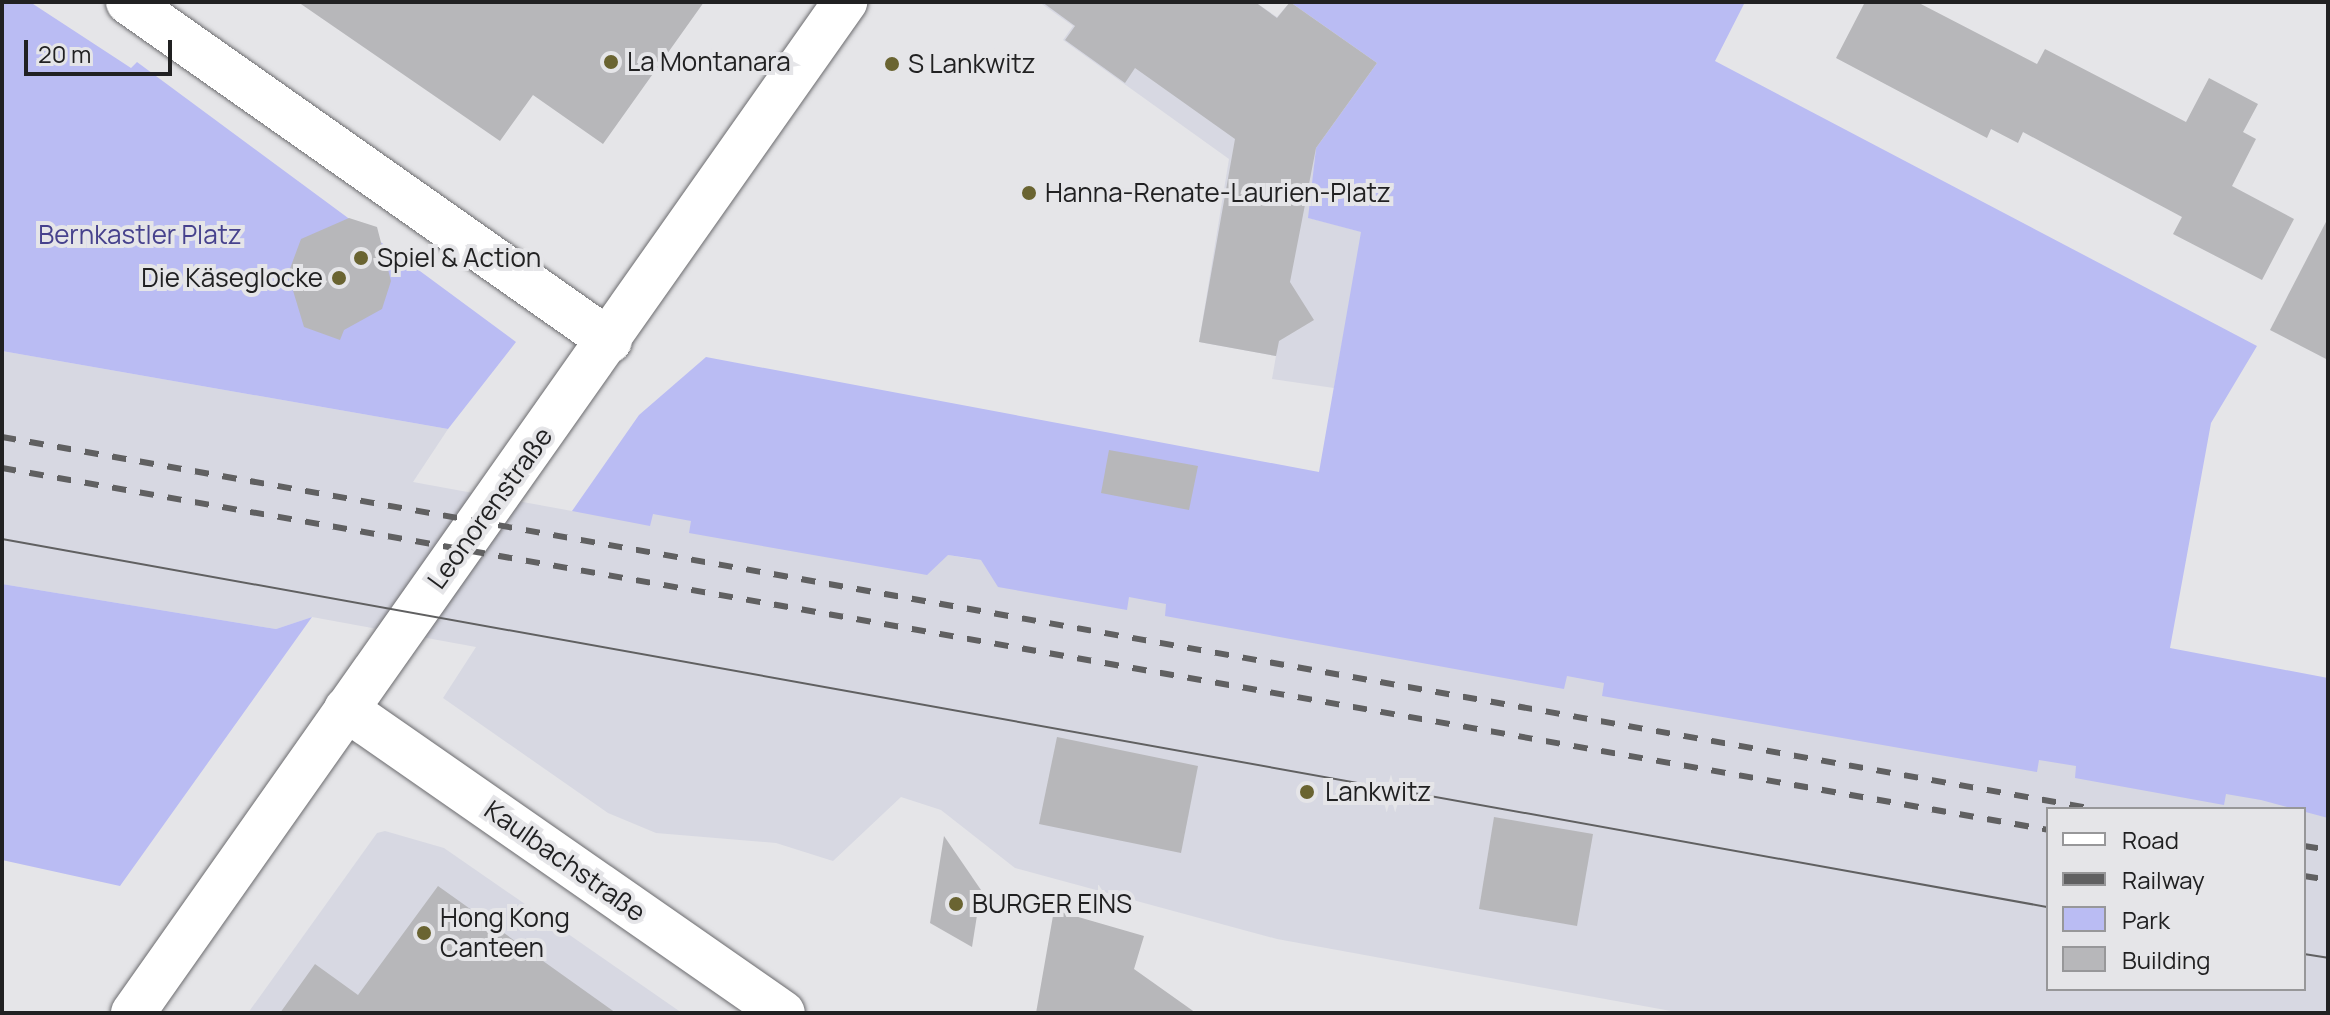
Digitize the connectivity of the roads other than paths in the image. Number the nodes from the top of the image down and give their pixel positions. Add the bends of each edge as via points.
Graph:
1 (128, 2) edge
2 (845, 2) edge
3 (610, 341) junction
4 (346, 709) junction
5 (133, 1013) edge
6 (783, 1013) edge

1 - 3 main road
2 - 3 main road, Leonorenstraße
3 - 4 main road, Leonorenstraße
4 - 5 main road, Leonorenstraße
4 - 6 main road, Kaulbachstraße

